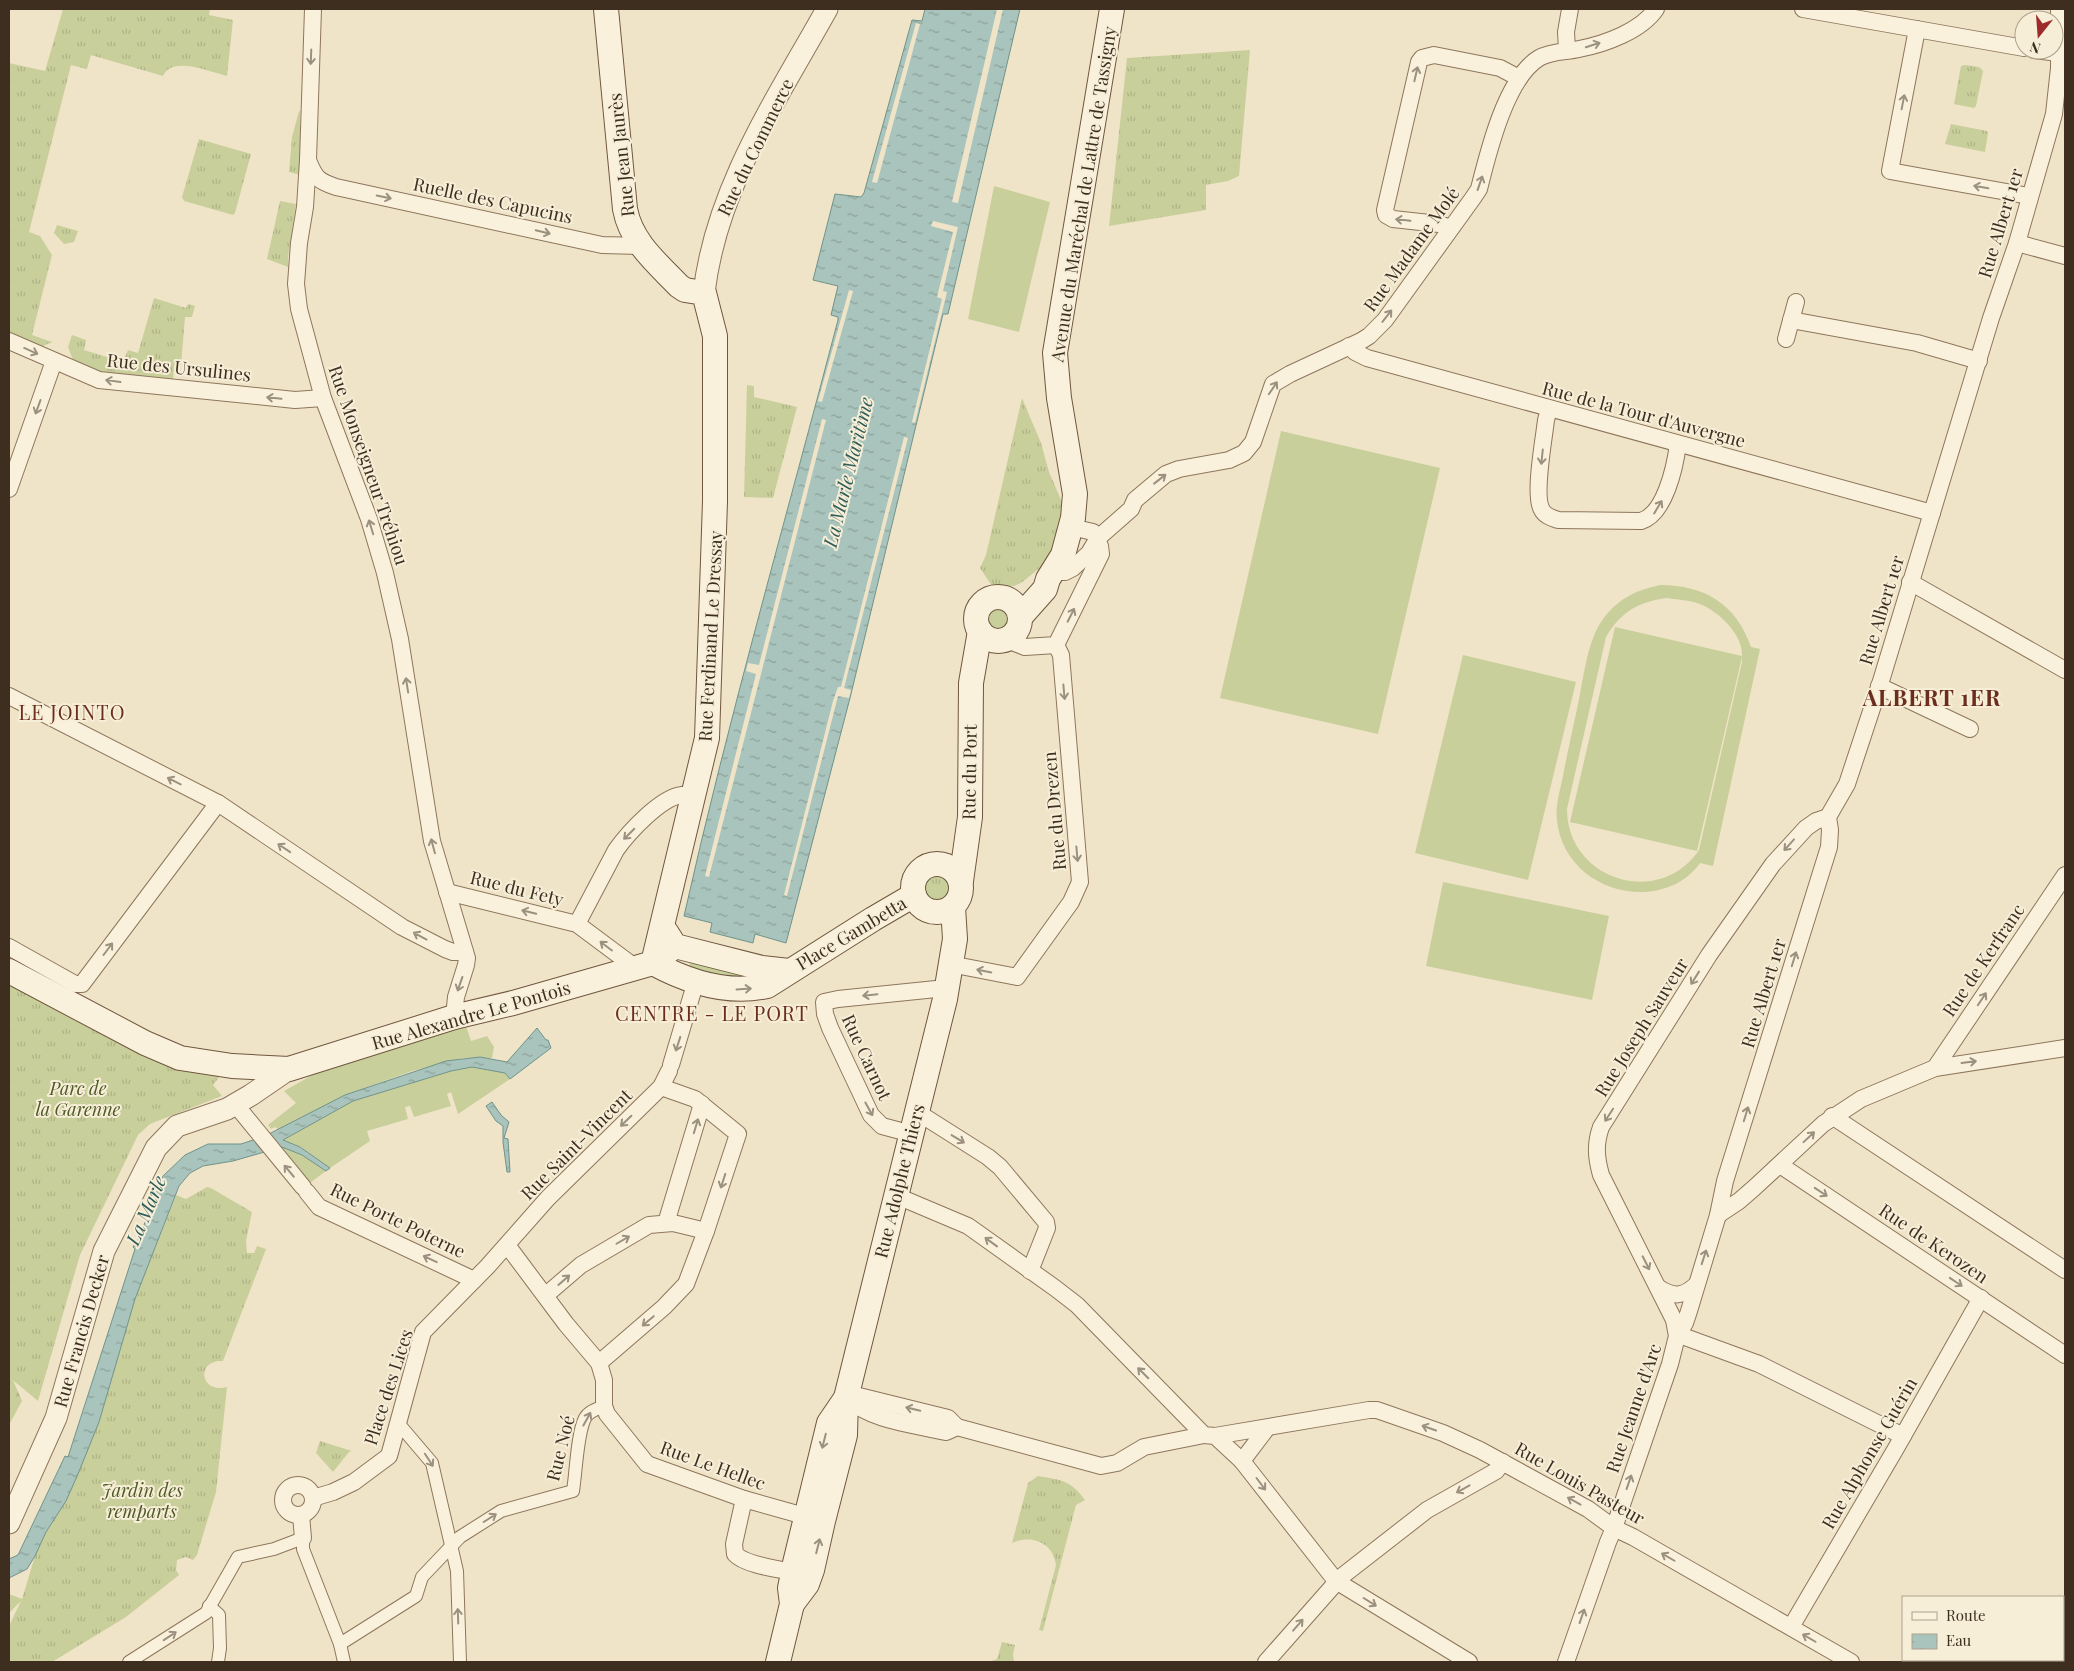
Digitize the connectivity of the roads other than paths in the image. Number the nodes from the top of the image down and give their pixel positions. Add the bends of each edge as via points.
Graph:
1 (313, 9) edge
2 (606, 9) edge
3 (827, 9) edge
4 (1112, 9) edge
5 (1570, 9) edge
6 (1656, 9) edge
7 (1804, 9) edge
8 (1917, 29) junction
9 (2014, 46) edge
10 (1567, 50) junction
11 (2059, 60) edge
12 (1520, 78) junction
13 (2061, 101) edge
14 (308, 160) junction
15 (336, 188) junction
16 (2029, 196) junction
17 (305, 207) junction
18 (1451, 228) junction
19 (2017, 243) junction
20 (641, 246) junction
21 (2065, 256) edge
22 (704, 293) junction
23 (1796, 302) dead end
24 (1791, 320) junction
25 (1786, 339) dead end
26 (9, 341) edge
27 (1350, 346) junction
28 (54, 361) junction
29 (1979, 361) junction
30 (323, 398) junction
31 (1549, 409) junction
32 (1678, 444) junction
33 (9, 489) edge
34 (1932, 513) junction
35 (1072, 527) junction
36 (1098, 538) junction
37 (1050, 575) junction
38 (1910, 582) junction
39 (1004, 597) junction
40 (1021, 616) junction
41 (995, 638) junction
42 (1056, 645) junction
43 (2065, 670) edge
44 (1879, 686) junction
45 (9, 696) edge
46 (1970, 728) dead end
47 (694, 796) junction
48 (218, 803) junction
49 (1828, 817) junction
50 (967, 836) junction
51 (939, 864) junction
52 (2065, 875) edge
53 (961, 881) junction
54 (448, 892) junction
55 (914, 895) junction
56 (942, 909) junction
57 (577, 924) junction
58 (662, 925) junction
59 (675, 946) junction
60 (9, 947) edge
61 (465, 952) junction
62 (950, 964) junction
63 (645, 966) junction
64 (9, 971) edge
65 (789, 971) junction
66 (696, 981) junction
67 (946, 988) junction
68 (454, 1017) junction
69 (2065, 1048) edge
70 (1935, 1068) junction
71 (289, 1069) junction
72 (661, 1087) junction
73 (235, 1104) junction
74 (702, 1104) junction
75 (1832, 1116) junction
76 (914, 1123) junction
77 (1780, 1165) junction
78 (897, 1196) junction
79 (1718, 1215) junction
80 (666, 1223) junction
81 (706, 1231) junction
82 (507, 1245) junction
83 (2065, 1270) edge
84 (1030, 1271) junction
85 (474, 1280) junction
86 (1696, 1286) junction
87 (1659, 1288) junction
88 (1980, 1298) junction
89 (550, 1301) junction
90 (1677, 1336) junction
91 (2065, 1355) edge
92 (599, 1363) junction
93 (846, 1398) junction
94 (604, 1406) junction
95 (398, 1423) junction
96 (1268, 1428) junction
97 (1210, 1435) junction
98 (1903, 1436) junction
99 (1242, 1461) junction
100 (1503, 1462) junction
101 (313, 1498) junction
102 (744, 1499) junction
103 (301, 1515) junction
104 (814, 1519) junction
105 (9, 1524) edge
106 (1614, 1528) junction
107 (303, 1538) junction
108 (451, 1546) junction
109 (793, 1572) junction
110 (1336, 1581) junction
111 (792, 1604) junction
112 (209, 1606) junction
113 (1791, 1627) junction
114 (340, 1644) junction
115 (129, 1662) edge
116 (218, 1662) edge
117 (344, 1662) edge
118 (460, 1662) edge
119 (778, 1662) edge
120 (1266, 1662) edge
121 (1468, 1662) edge
122 (1566, 1662) edge
123 (1851, 1662) edge

1 -> 14 street, Rue Monseigneur Tréhiou
2 - 20 main road, Rue Jean Jaurès via 625,209 631,230
3 - 22 street, Rue du Commerce via 779,93 733,184 712,244
4 - 35 main road, Avenue du Maréchal de Lattre de Tassigny via 1055,353 1074,494
5 - 10 street
10 -> 6 street, Rue Madame Molé via 1593,45 1631,31
7 - 8 street
8 - 9 street
16 -> 8 street via 1890,171
10 - 12 street, Rue Madame Molé via 1539,58
11 - 13 street, Rue Albert 1er
18 -> 12 street, Rue Madame Molé via 1479,189 1502,115
18 -> 12 street via 1393,219 1386,215 1385,210 1419,62 1427,56 1434,56 1500,68
13 - 16 street, Rue Albert 1er
14 - 15 street, Ruelle des Capucins via 317,179
14 - 17 street, Rue Monseigneur Tréhiou
15 - 17 street via 316,193
15 -> 20 street, Ruelle des Capucins via 602,245
16 - 19 street, Rue Albert 1er
17 - 30 street, Rue Monseigneur Tréhiou via 296,284
27 -> 18 street, Rue Madame Molé via 1369,336 1385,320
19 - 21 street
19 - 29 street, Rue Albert 1er via 1990,318
20 - 22 main road, Rue Jean Jaurès via 679,286
22 - 47 main road, Rue Ferdinand Le Dressay via 715,336 715,501 708,724
23 - 24 street
24 - 25 street
24 - 29 street via 1917,343
26 -> 28 street, Rue des Ursulines
27 - 31 street, Rue de la Tour d'Auvergne via 1367,358
36 -> 27 street, Rue Madame Molé via 1131,509 1134,500 1166,474 1229,460 1244,453 1253,442 1273,384
30 -> 28 street, Rue des Ursulines via 295,400 99,380
28 -> 33 street
29 - 34 street, Rue Albert 1er
54 -> 30 street, Rue Monseigneur Tréhiou via 432,841 400,639 385,573 369,519
31 - 32 street, Rue de la Tour d'Auvergne
31 -> 32 street via 1538,502 1545,514 1558,520 1649,519 1662,501
32 - 34 street, Rue de la Tour d'Auvergne
34 - 38 street, Rue Albert 1er
35 - 36 street via 1093,532
35 - 37 main road, Avenue du Maréchal de Lattre de Tassigny via 1063,555
36 - 37 street, Rue Madame Molé via 1074,568
42 -> 36 street via 1101,554
37 - 39 main road
37 - 40 main road, Avenue du Maréchal de Lattre de Tassigny via 1045,589
38 - 43 street
38 - 44 street, Rue Albert 1er
39 - 40 main road via 1012,601
39 - 41 main road via 987,599 976,612 976,621
40 - 41 main road via 1018,630
41 - 42 street via 1025,647
41 - 50 main road, Rue du Port via 972,670
42 -> 62 street, Rue du Drezen via 1061,654 1080,882 1070,902 1017,977
44 - 46 street
44 - 49 street, Rue Albert 1er via 1846,784
48 -> 45 street
47 -> 57 street via 683,794 666,802 623,840
47 - 58 main road
60 -> 48 street via 80,985
61 -> 48 street via 453,952 402,927
79 -> 49 street, Rue Albert 1er via 1725,1181 1829,847
49 -> 87 street, Rue Joseph Sauveur via 1806,828 1773,864 1709,955 1597,1138 1601,1175
50 - 51 main road, Rue du Port
50 - 53 main road, Rue du Port
51 - 53 main road via 952,869
51 - 55 main road via 919,872
70 -> 52 street, Rue de Kerfranc
53 - 56 main road via 961,895
57 -> 54 street, Rue du Fety
54 - 61 street, Rue Monseigneur Tréhiou
55 - 56 main road via 921,906
55 - 65 main road, Place Gambetta
56 - 62 main road
63 -> 57 street
58 - 59 main road
58 - 63 main road
59 - 63 main road
59 - 65 main road, Place Gambetta via 762,968
61 -> 68 street, Rue Monseigneur Tréhiou via 466,965 456,997
62 - 67 main road, Rue Adolphe Thiers
63 - 66 main road, Place Gambetta
63 - 68 main road, Rue Alexandre Le Pontois
64 - 71 main road via 145,1043 180,1058 232,1066
66 -> 65 main road, Place Gambetta via 724,989 756,988 766,986
66 -> 72 street, Rue Saint-Vincent via 670,1068
67 - 76 main road, Rue Adolphe Thiers
67 -> 76 street, Rue Carnot via 824,1002 830,1028 871,1115 882,1126
68 - 71 main road, Rue Alexandre Le Pontois
70 -> 69 street
70 - 75 street via 1861,1098
71 - 73 street, Rue Francis Decker
72 - 74 street
72 -> 82 street, Rue Saint-Vincent via 548,1198
85 -> 73 street, Rue Porte Poterne via 319,1207
73 - 105 street, Rue Francis Decker via 178,1126 156,1148 145,1166 104,1251 56,1418
80 -> 74 street
74 -> 81 street via 738,1134
77 -> 75 street
75 - 83 street
76 - 78 main road, Rue Adolphe Thiers
76 -> 84 street via 988,1157 1046,1222 1047,1228
77 - 79 street
77 -> 88 street, Rue de Kerozen
84 -> 78 street via 968,1226
78 - 93 main road, Rue Adolphe Thiers
86 -> 79 street, Rue Albert 1er
80 - 81 street
89 -> 80 street via 581,1265 649,1225
81 -> 92 street via 686,1284
82 - 85 street, Place des Lices
82 - 89 street
97 -> 84 street via 1077,1305
85 - 95 street, Place des Lices via 423,1332
86 - 87 street via 1678,1296
86 - 90 street, Rue Albert 1er via 1685,1323
87 - 90 street, Rue Joseph Sauveur via 1674,1320
88 - 91 street, Rue de Kerozen
88 - 98 street, Rue Alphonse Guérin
89 - 92 street
90 - 98 street via 1759,1364
106 -> 90 street, Rue Jeanne d'Arc
92 - 94 street via 604,1380
93 - 97 street, Rue Louis Pasteur via 859,1396 948,1418 956,1427 1101,1466 1111,1466 1144,1447
93 - 104 main road, Rue Adolphe Thiers via 829,1423
94 - 102 street, Rue Le Hellec via 610,1421 647,1464
108 -> 94 street, Rue Noé via 460,1536 501,1511 573,1491 585,1418
95 - 101 street, Place des Lices via 389,1456 354,1482
95 -> 108 street via 432,1463
96 - 97 street, Rue Louis Pasteur
96 - 99 street
100 -> 96 street, Rue Louis Pasteur via 1443,1433 1377,1410
97 - 99 street
98 - 113 street, Rue Alphonse Guérin
99 -> 110 street
106 -> 100 street, Rue Louis Pasteur via 1588,1509
100 -> 110 street via 1496,1471 1427,1510
101 - 103 street via 309,1511
101 - 103 street via 308,1489 300,1485 290,1487 284,1494 285,1508 292,1514
102 - 104 street, Rue Le Hellec
102 - 109 street via 734,1544 735,1554 740,1559
103 - 107 street
104 - 109 main road, Rue Adolphe Thiers
111 -> 104 main road, Rue Adolphe Thiers via 808,1584 820,1539
113 -> 106 street, Rue Louis Pasteur
122 -> 106 street, Rue Jeanne d'Arc
107 - 112 street via 238,1557
107 - 114 street via 303,1549
108 - 114 street via 422,1577 416,1596
118 -> 108 street via 456,1569
109 - 111 main road, Rue Adolphe Thiers
120 -> 110 street
110 -> 121 street
111 - 119 main road, Rue Adolphe Thiers
115 -> 112 street via 206,1613
112 - 116 street via 219,1615
123 -> 113 street, Rue Louis Pasteur
114 - 117 street

